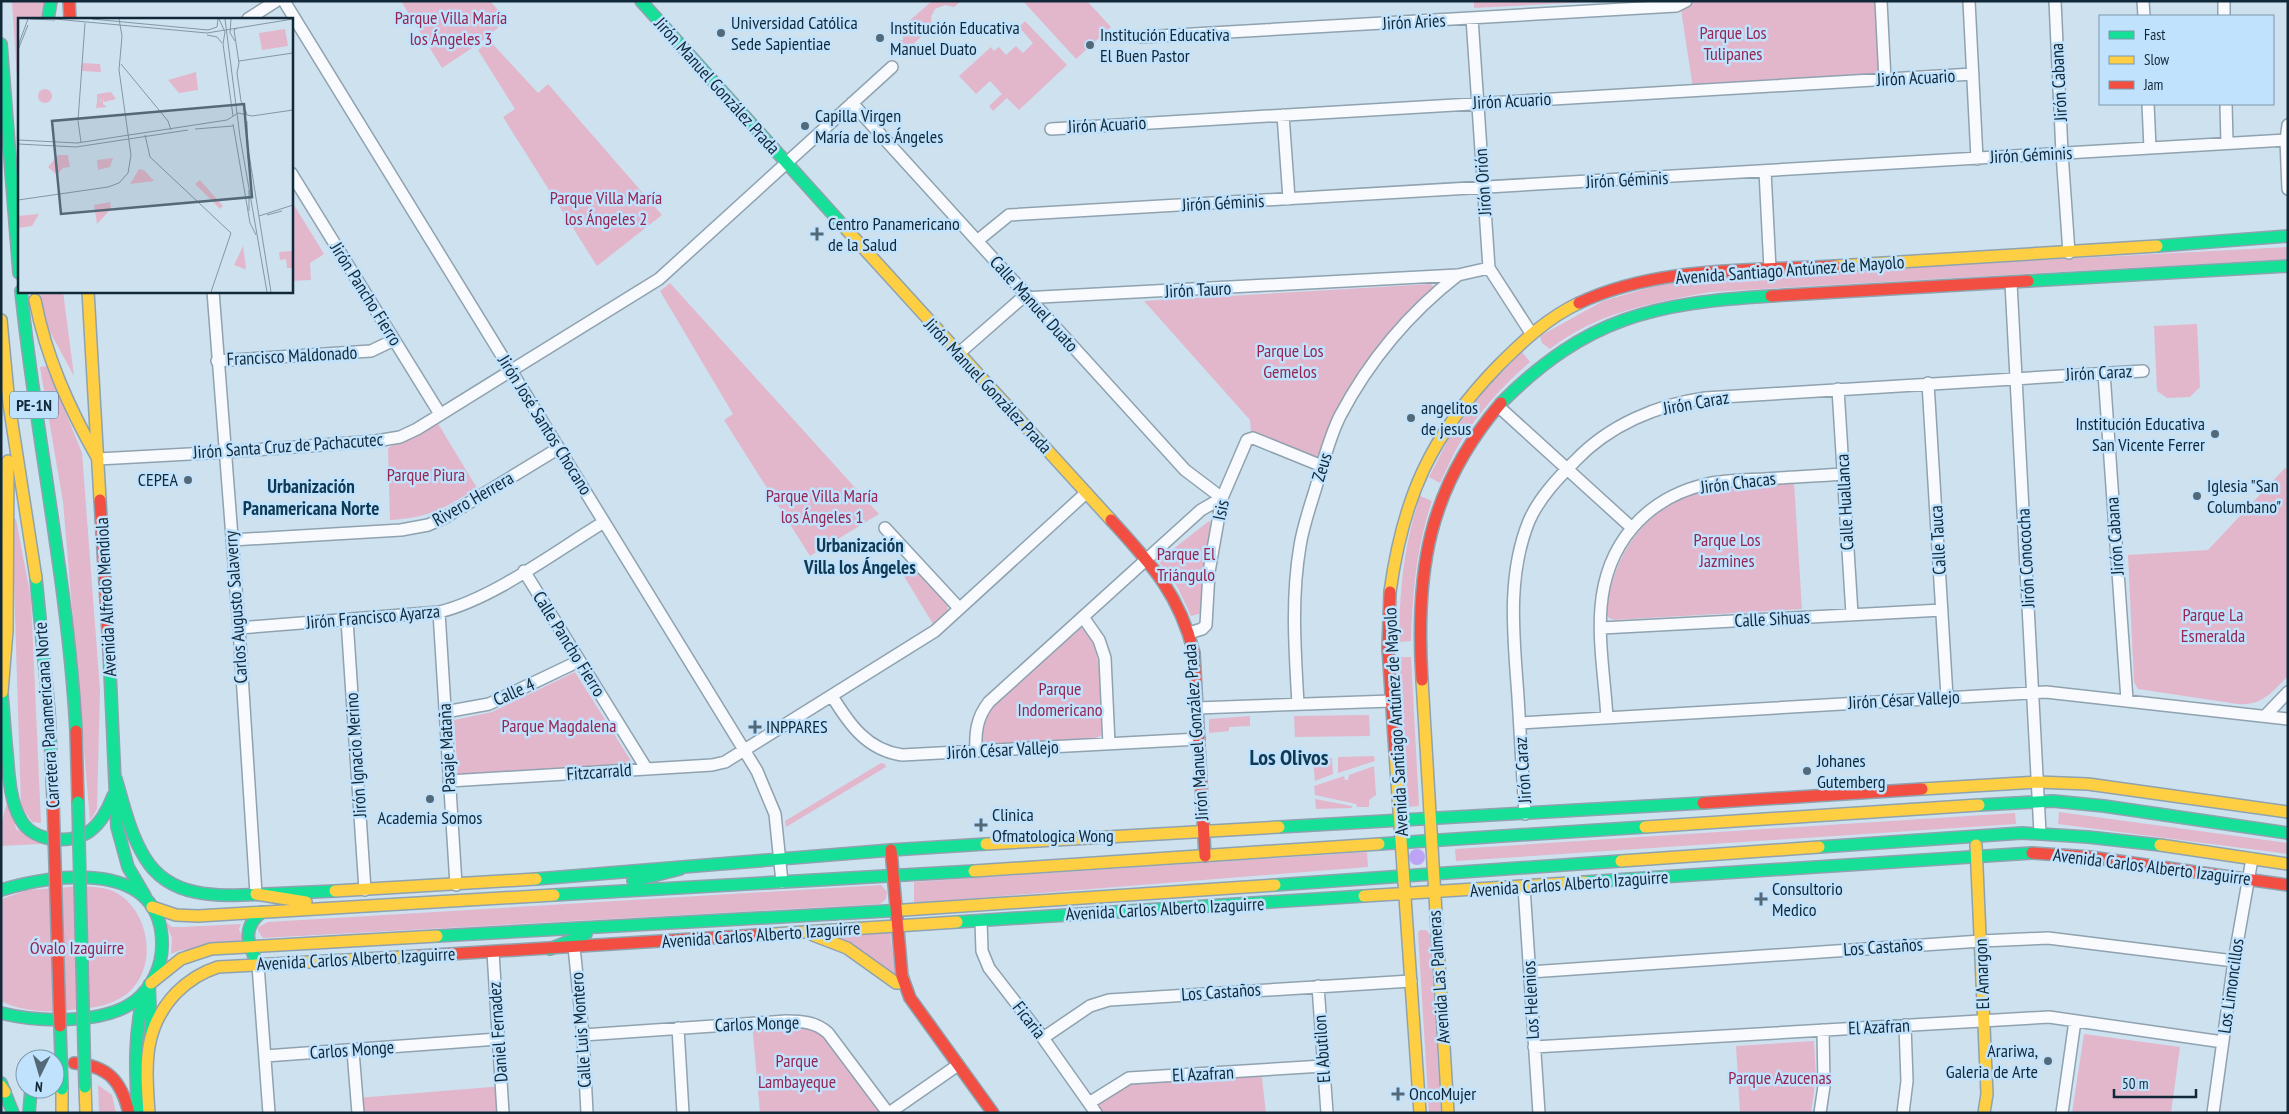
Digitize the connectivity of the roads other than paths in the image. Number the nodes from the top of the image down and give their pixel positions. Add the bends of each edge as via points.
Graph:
1 (50, 1) edge
2 (69, 1) edge
3 (276, 1) edge
4 (284, 1) edge
5 (641, 1) edge
6 (1686, 1) edge
7 (1881, 1) edge
8 (1969, 1) edge
9 (2055, 1) edge
10 (2143, 1) edge
11 (2224, 1) edge
12 (2144, 15) edge
13 (2224, 15) edge
14 (48, 18) edge
15 (70, 18) edge
16 (250, 18) edge
17 (1472, 18) junction
18 (1141, 37) dead end
19 (1, 44) edge
20 (892, 68) dead end
21 (1972, 74) junction
22 (1885, 80) junction
23 (852, 103) junction
24 (1478, 103) junction
25 (2148, 105) edge
26 (2226, 105) edge
27 (1283, 115) junction
28 (18, 123) edge
29 (2288, 125) edge
30 (1051, 128) dead end
31 (2286, 140) junction
32 (2227, 143) junction
33 (2150, 148) junction
34 (2062, 154) junction
35 (1977, 159) junction
36 (786, 164) junction
37 (1765, 172) junction
38 (292, 175) edge
39 (10, 180) junction
40 (1484, 188) junction
41 (2288, 189) edge
42 (1289, 199) junction
43 (13, 213) junction
44 (18, 225) edge
45 (2288, 236) edge
46 (977, 241) junction
47 (2069, 252) junction
48 (1936, 260) junction
49 (1920, 261) junction
50 (18, 263) edge
51 (2288, 266) edge
52 (1489, 268) junction
53 (1770, 270) junction
54 (1458, 275) junction
55 (2012, 283) junction
56 (1937, 286) junction
57 (1921, 287) junction
58 (21, 292) edge
59 (33, 292) edge
60 (88, 292) edge
61 (213, 292) edge
62 (1028, 298) junction
63 (1, 320) edge
64 (1531, 333) junction
65 (394, 340) junction
66 (958, 354) junction
67 (217, 361) junction
68 (511, 371) junction
69 (2143, 371) dead end
70 (2104, 373) junction
71 (2016, 378) junction
72 (1928, 383) junction
73 (1838, 389) junction
74 (9, 404) junction
75 (1498, 407) junction
76 (440, 414) junction
77 (559, 448) junction
78 (226, 452) junction
79 (98, 459) junction
80 (1322, 466) junction
81 (1567, 468) junction
82 (1843, 474) junction
83 (1086, 493) junction
84 (1222, 498) junction
85 (604, 522) junction
86 (885, 528) dead end
87 (1632, 528) junction
88 (232, 540) junction
89 (1147, 559) junction
90 (524, 571) junction
91 (959, 608) junction
92 (1942, 610) junction
93 (439, 612) junction
94 (1852, 614) junction
95 (1083, 617) junction
96 (347, 620) junction
97 (239, 628) junction
98 (1602, 628) junction
99 (1189, 633) junction
100 (579, 661) junction
101 (1, 680) edge
102 (2288, 692) edge
103 (2033, 693) junction
104 (2, 695) edge
105 (832, 696) junction
106 (1946, 697) junction
107 (2126, 700) junction
108 (1391, 701) junction
109 (1298, 704) junction
110 (1197, 708) junction
111 (445, 712) junction
112 (2265, 716) junction
113 (1607, 718) junction
114 (2288, 719) edge
115 (1520, 723) junction
116 (1199, 739) junction
117 (6, 744) junction
118 (1109, 744) junction
119 (744, 750) junction
120 (976, 751) junction
121 (646, 768) junction
122 (1, 771) edge
123 (116, 779) junction
124 (449, 781) junction
125 (2038, 782) junction
126 (2038, 801) junction
127 (2288, 812) edge
128 (1525, 814) junction
129 (1429, 819) junction
130 (1400, 821) junction
131 (1203, 830) junction
132 (2040, 833) junction
133 (2288, 833) edge
134 (1975, 836) junction
135 (1431, 842) junction
136 (1401, 843) junction
137 (891, 850) junction
138 (1205, 856) junction
139 (1977, 856) junction
140 (780, 859) junction
141 (2252, 859) junction
142 (2288, 864) edge
143 (680, 869) junction
144 (1433, 874) junction
145 (892, 876) junction
146 (1403, 876) junction
147 (2248, 880) junction
148 (782, 882) junction
149 (456, 885) junction
150 (2288, 885) edge
151 (1524, 887) junction
152 (1, 890) edge
153 (365, 890) junction
154 (1434, 892) junction
155 (597, 893) junction
156 (256, 894) junction
157 (1404, 895) junction
158 (145, 896) junction
159 (372, 906) junction
160 (152, 907) junction
161 (896, 911) junction
162 (262, 912) junction
163 (781, 917) junction
164 (981, 921) junction
165 (897, 927) junction
166 (598, 929) junction
167 (798, 933) junction
168 (783, 934) junction
169 (1982, 941) junction
170 (248, 947) junction
171 (574, 947) junction
172 (550, 949) junction
173 (493, 952) junction
174 (2234, 961) junction
175 (258, 965) junction
176 (1530, 972) junction
177 (902, 978) junction
178 (1410, 981) junction
179 (1318, 986) junction
180 (148, 987) junction
181 (1, 1013) edge
182 (1984, 1020) junction
183 (2075, 1021) junction
184 (1905, 1025) junction
185 (678, 1028) junction
186 (1823, 1030) junction
187 (151, 1033) junction
188 (582, 1035) junction
189 (1043, 1038) junction
190 (498, 1039) junction
191 (2223, 1042) junction
192 (1534, 1047) junction
193 (353, 1051) junction
194 (265, 1056) junction
195 (65, 1065) edge
196 (958, 1065) junction
197 (1323, 1066) junction
198 (2, 1087) edge
199 (30, 1099) edge
200 (1089, 1102) junction
201 (13, 1113) edge
202 (29, 1113) edge
203 (62, 1113) edge
204 (86, 1113) edge
205 (129, 1113) edge
206 (138, 1113) edge
207 (149, 1113) edge
208 (269, 1113) edge
209 (358, 1113) edge
210 (503, 1113) edge
211 (586, 1113) edge
212 (683, 1113) edge
213 (889, 1113) edge
214 (992, 1113) edge
215 (1096, 1113) edge
216 (1327, 1113) edge
217 (1420, 1113) edge
218 (1448, 1113) edge
219 (1539, 1113) edge
220 (1820, 1113) edge
221 (1903, 1113) edge
222 (1984, 1113) edge
223 (2062, 1113) edge
224 (2213, 1113) edge

1 - 14 main road
2 - 15 main road
3 - 16 street
4 - 68 street, Jirón José Santos Chocano
5 - 36 main road, Jirón Manuel González Prada
6 - 17 street, Jirón Aries via 1676,6
7 - 22 street
8 - 21 street
9 - 34 street, Jirón Cabana
10 - 12 street
11 - 13 street
17 - 18 street, Jirón Aries
17 - 24 street, Jirón Orión
19 - 39 main road
20 - 23 street, Jirón Santa Cruz de Pachacutec
21 - 22 street, Jirón Acuario
21 - 35 street
22 - 24 street, Jirón Acuario
23 - 36 street, Jirón Santa Cruz de Pachacutec
23 - 46 street, Calle Manuel Duato
24 - 27 street, Jirón Acuario
24 - 40 street, Jirón Orión
25 - 33 street
26 - 32 street
27 - 30 street, Jirón Acuario
27 - 42 street
28 - 39 main road
29 - 31 street
31 - 32 street, Jirón Géminis
31 - 41 street
32 - 33 street, Jirón Géminis
33 - 34 street, Jirón Géminis
34 - 35 street, Jirón Géminis
34 - 47 street, Jirón Cabana
35 - 37 street, Jirón Géminis
36 - 66 main road, Jirón Manuel González Prada
36 - 68 street, Jirón Santa Cruz de Pachacutec via 659,279
37 - 40 street, Jirón Géminis
37 - 53 street
38 - 65 street, Jirón Pancho Fierro
39 - 43 main road
40 - 42 street, Jirón Géminis
40 - 52 street, Jirón Orión
42 - 46 street, Jirón Géminis via 1010,215
43 - 44 main road
43 - 50 main road
45 - 47 main road, Avenida Santiago Antúnez de Mayolo
46 - 62 street, Calle Manuel Duato
47 - 48 main road, Avenida Santiago Antúnez de Mayolo
48 - 49 main road, Avenida Santiago Antúnez de Mayolo
48 - 56 main road via 1930,274
49 - 53 main road, Avenida Santiago Antúnez de Mayolo
49 - 57 main road via 1928,274
51 - 55 main road, Avenida Santiago Antúnez de Mayolo
52 - 54 street, Jirón Tauro
52 - 64 street, Jirón Orión
53 - 64 main road, Avenida Santiago Antúnez de Mayolo via 1695,274 1616,289 1579,304
54 - 62 street, Jirón Tauro
54 - 80 street, Zeus via 1432,295 1403,325 1371,366 1340,417
55 - 56 main road, Avenida Santiago Antúnez de Mayolo
55 - 71 street, Jirón Conococha
56 - 57 main road, Avenida Santiago Antúnez de Mayolo
57 - 75 main road, Avenida Santiago Antúnez de Mayolo via 1725,299 1650,311 1584,337 1552,357 1523,380
58 - 204 main road, Carretera Panamericana Norte / PE-1N, bridge via 28,371 54,518 71,660 76,729
59 - 79 main road via 40,331 57,379
60 - 79 main road, Avenida Alfredo Mendiola
61 - 67 street, Carlos Augusto Salaverry
62 - 66 street, Jirón Tauro via 1018,300
62 - 84 street, Calle Manuel Duato via 1185,470
63 - 74 main road, Carretera Panamericana Norte / PE-1N
64 - 108 main road, Avenida Santiago Antúnez de Mayolo via 1478,384 1450,421 1425,462 1410,498 1397,545 1390,596
65 - 67 street, Francisco Maldonado via 373,351
65 - 76 street, Jirón Pancho Fierro
66 - 83 main road, Jirón Manuel González Prada
67 - 78 street, Carlos Augusto Salaverry
68 - 76 street, Jirón Santa Cruz de Pachacutec
68 - 77 street, Jirón José Santos Chocano
69 - 70 street, Jirón Caraz
70 - 71 street, Jirón Caraz
70 - 107 street, Jirón Cabana
71 - 72 street, Jirón Caraz
71 - 103 street, Jirón Conococha
72 - 73 street, Jirón Caraz
72 - 92 street, Calle Tauca
73 - 81 street, Jirón Caraz via 1719,396 1670,405 1606,435
73 - 82 street, Calle Huallanca
74 - 104 main road via 7,631
74 - 203 main road, Carretera Panamericana Norte / PE-1N, bridge via 38,594 49,711
75 - 81 street
75 - 129 main road, Avenida Santiago Antúnez de Mayolo via 1462,454 1431,530 1424,566 1420,654
76 - 78 street, Jirón Santa Cruz de Pachacutec via 417,428 388,439
77 - 85 street, Jirón José Santos Chocano
77 - 88 street, Rivero Herrera via 428,525 401,530
78 - 79 street, Jirón Santa Cruz de Pachacutec
78 - 88 street, Carlos Augusto Salaverry
79 - 123 main road, Avenida Alfredo Mendiola
80 - 84 street, Isis via 1253,438 1247,440
80 - 109 street, Zeus via 1304,528 1297,570 1294,611
81 - 87 street
81 - 115 street, Jirón Caraz via 1530,519 1519,553 1513,626
82 - 87 street, Jirón Chacas via 1708,484 1667,501
82 - 94 street, Calle Huallanca
83 - 89 main road, Jirón Manuel González Prada
83 - 91 street, Fitzcarrald
84 - 89 street via 1201,510
84 - 99 street, Isis via 1209,572 1207,620 1202,629
85 - 90 street, Jirón Francisco Ayarza
85 - 119 street, Jirón José Santos Chocano
86 - 91 street
87 - 98 street, Jirón Chacas via 1608,570 1602,599
88 - 97 street, Carlos Augusto Salaverry
89 - 95 street
89 - 99 main road, Jirón Manuel González Prada via 1173,595
90 - 93 street, Jirón Francisco Ayarza via 470,602
90 - 100 street, Calle Pancho Fierro
91 - 105 street, Fitzcarrald via 935,631
92 - 94 street, Calle Sihuas
92 - 106 street, Calle Tauca
93 - 96 street, Jirón Francisco Ayarza
93 - 111 street, Pasaje Mataña
94 - 98 street, Calle Sihuas
95 - 118 street via 1099,640 1105,658
95 - 120 street via 984,708 976,727
96 - 97 street, Jirón Francisco Ayarza
96 - 153 street, Jirón Ignacio Merino
97 - 156 street, Carlos Augusto Salaverry
98 - 113 street, Jirón Chacas
99 - 110 main road, Jirón Manuel González Prada via 1195,662
100 - 111 street, Calle 4 via 489,704
100 - 121 street, Calle Pancho Fierro
101 - 104 main road
102 - 112 street
103 - 106 street, Jirón César Vallejo
103 - 107 street, Jirón César Vallejo
103 - 125 street, Jirón Conococha
104 - 117 main road
105 - 119 street, Fitzcarrald
105 - 120 street, Jirón César Vallejo via 855,730 883,750 902,755
106 - 113 street, Jirón César Vallejo
107 - 112 street, Jirón César Vallejo
108 - 109 street
108 - 130 main road, Avenida Santiago Antúnez de Mayolo
109 - 110 street
110 - 116 main road, Jirón Manuel González Prada
111 - 124 street, Pasaje Mataña
112 - 114 street, Jirón César Vallejo
113 - 115 street, Jirón César Vallejo
115 - 128 street, Jirón Caraz
116 - 118 street, Jirón César Vallejo
116 - 131 main road, Jirón Manuel González Prada
117 - 122 main road
117 - 123 main road via 17,812 26,827 41,836 66,839 84,835 106,812
118 - 120 street, Jirón César Vallejo
119 - 121 street, Fitzcarrald via 716,764
119 - 140 street, Jirón José Santos Chocano via 773,807
121 - 124 street, Fitzcarrald
123 - 156 main road via 137,846 143,858 161,876 182,890 198,894
123 - 158 main road, Avenida Alfredo Mendiola via 115,813 121,852
124 - 149 street, Pasaje Mataña
125 - 126 street, Jirón Conococha
125 - 127 main road via 2088,784
125 - 128 main road
126 - 132 street, Jirón Conococha
126 - 133 main road via 2104,806
126 - 135 main road
128 - 129 main road
129 - 130 main road
129 - 135 main road, Avenida Santiago Antúnez de Mayolo
130 - 131 main road
130 - 136 main road, Avenida Santiago Antúnez de Mayolo
131 - 137 main road
131 - 138 main road, Jirón Manuel González Prada
132 - 134 main road, Avenida Carlos Alberto Izaguirre
132 - 141 main road, Avenida Carlos Alberto Izaguirre
134 - 139 main road, El Amargon
134 - 144 main road, Avenida Carlos Alberto Izaguirre
135 - 136 main road
135 - 144 main road, Avenida Las Palmeras
136 - 138 main road
136 - 146 main road, Avenida Santiago Antúnez de Mayolo
137 - 140 main road
137 - 145 main road
138 - 145 main road
139 - 147 main road, Avenida Carlos Alberto Izaguirre via 2064,854
139 - 151 main road, Avenida Carlos Alberto Izaguirre
139 - 169 main road, El Amargon
140 - 143 main road
140 - 148 street, Jirón José Santos Chocano
141 - 142 main road, Avenida Carlos Alberto Izaguirre
141 - 147 street, Los Limoncillos
143 - 149 main road
143 - 155 main road via 611,886
144 - 146 main road, Avenida Carlos Alberto Izaguirre
144 - 154 main road, Avenida Las Palmeras
145 - 148 main road
145 - 161 main road
146 - 157 main road, Avenida Las Palmeras
146 - 161 main road, Avenida Carlos Alberto Izaguirre
147 - 150 main road, Avenida Carlos Alberto Izaguirre
147 - 174 street, Los Limoncillos
148 - 155 main road
149 - 153 main road
151 - 154 main road, Avenida Carlos Alberto Izaguirre
151 - 176 street, Los Helenios
152 - 158 main road via 44,879 84,877 116,882
153 - 156 main road
154 - 157 main road, Avenida Carlos Alberto Izaguirre
154 - 218 main road, Avenida Las Palmeras
155 - 159 main road
156 - 159 main road via 306,902
157 - 164 main road, Avenida Carlos Alberto Izaguirre
157 - 178 main road, Avenida Las Palmeras
158 - 160 main road
159 - 162 main road
160 - 162 main road via 184,916
160 - 180 main road via 160,925 163,945 162,958
161 - 163 main road, Avenida Carlos Alberto Izaguirre
161 - 165 main road
162 - 170 main road via 250,926
163 - 166 main road, Avenida Carlos Alberto Izaguirre
163 - 168 main road
164 - 165 main road, Avenida Carlos Alberto Izaguirre
164 - 189 street, Ficaria via 986,964
165 - 167 main road, Avenida Carlos Alberto Izaguirre
165 - 177 main road
166 - 170 main road, Avenida Carlos Alberto Izaguirre
166 - 172 main road
167 - 168 main road, Avenida Carlos Alberto Izaguirre
167 - 177 main road via 823,938 843,947 870,962 896,983 900,983
168 - 171 main road, Avenida Carlos Alberto Izaguirre
169 - 174 street, Los Castaños via 2048,938
169 - 176 street, Los Castaños
169 - 182 main road, El Amargon
170 - 175 main road
170 - 180 main road, Avenida Carlos Alberto Izaguirre via 211,949 181,958
171 - 172 main road, Avenida Carlos Alberto Izaguirre
171 - 188 street, Calle Luis Montero
172 - 173 main road, Avenida Carlos Alberto Izaguirre
173 - 175 main road, Avenida Carlos Alberto Izaguirre
173 - 190 street, Daniel Fernadez
174 - 191 street, Los Limoncillos
175 - 187 main road, Avenida Carlos Alberto Izaguirre via 218,967 197,975 168,1000
175 - 194 street
176 - 192 street, Los Helenios
177 - 196 main road via 910,998
178 - 179 street, Los Castaños
178 - 217 main road, Avenida Las Palmeras
179 - 189 street, Los Castaños via 1109,1000 1090,1006
179 - 197 street, El Abutilon
180 - 181 main road, Avenida Carlos Alberto Izaguirre via 135,1001 113,1012 87,1017 33,1019
180 - 187 main road
180 - 206 main road via 137,1016 134,1048
182 - 183 street, El Azafran via 2050,1017
182 - 184 street, El Azafran
182 - 222 main road, El Amargon via 1987,1094
183 - 191 street, El Azafran
183 - 223 street
184 - 186 street, El Azafran
184 - 221 street via 1907,1081
185 - 188 street, Carlos Monge
185 - 212 street
185 - 213 street, Carlos Monge via 786,1021 817,1025 828,1033
186 - 192 street, El Azafran
186 - 220 street via 1824,1086
187 - 207 main road, Avenida Carlos Alberto Izaguirre via 147,1052
188 - 211 street, Calle Luis Montero
189 - 200 street, Ficaria
190 - 193 street, Carlos Monge
190 - 210 street, Daniel Fernadez
191 - 224 street, Los Limoncillos
192 - 219 street, Los Helenios
193 - 194 street, Carlos Monge
193 - 209 street
194 - 208 street
195 - 205 main road via 82,1064 108,1072 124,1092
196 - 213 street
196 - 214 main road
197 - 200 street, El Azafran via 1129,1078
197 - 216 street, El Abutilon
198 - 201 main road
199 - 202 main road
200 - 215 street, Ficaria

